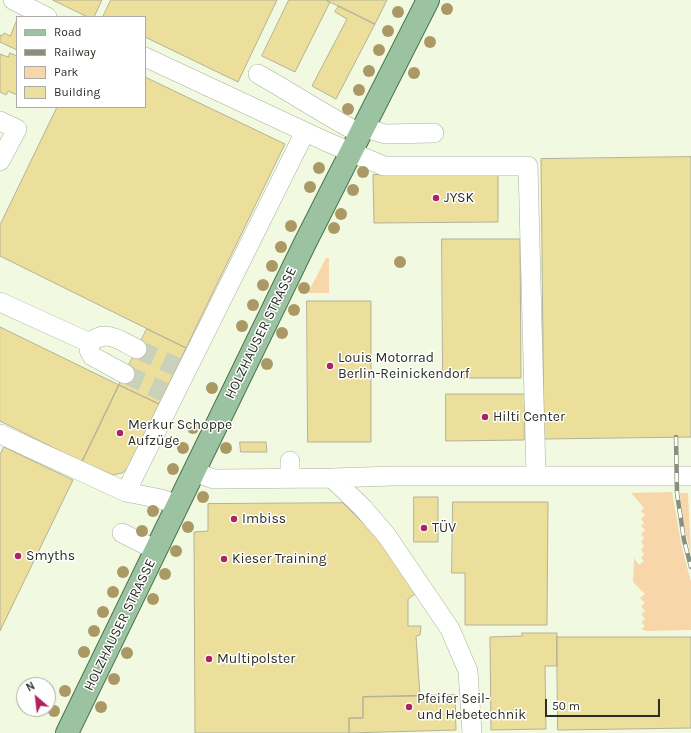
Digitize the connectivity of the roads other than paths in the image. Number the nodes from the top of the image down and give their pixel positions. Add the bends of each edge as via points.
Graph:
1 (13, 0) edge
2 (428, 0) edge
3 (45, 16) edge
4 (146, 57) edge
5 (258, 74) dead end
6 (0, 121) edge
7 (305, 132) junction
8 (434, 133) dead end
9 (358, 137) junction
10 (0, 161) edge
11 (0, 302) edge
12 (90, 343) junction
13 (137, 349) tunnel mouth
14 (125, 374) tunnel mouth
15 (0, 434) edge
16 (194, 472) junction
17 (536, 476) junction
18 (691, 476) edge
19 (332, 478) junction
20 (126, 492) junction
21 (178, 505) junction
22 (122, 533) dead end
23 (156, 550) junction
24 (67, 733) edge
25 (472, 733) edge

1 - 3 lane
2 - 9 main road, HOLZHAUSER STRASSE
4 - 7 lane
5 - 9 lane via 313,105
6 - 10 lane via 17,128
7 - 9 lane
7 - 20 lane via 181,369
8 - 9 lane
9 - 16 main road, HOLZHAUSER STRASSE
9 - 17 lane via 384,166 528,166
11 - 12 lane
12 - 13 lane via 102,335 109,335
12 - 14 lane via 89,350 92,356
15 - 20 lane
16 - 19 lane via 210,478 290,470
16 - 21 main road, HOLZHAUSER STRASSE
17 - 18 lane
17 - 19 lane
19 - 25 lane via 387,536 450,629 468,672
20 - 21 lane
21 - 23 main road, HOLZHAUSER STRASSE
22 - 23 lane
23 - 24 main road, HOLZHAUSER STRASSE

